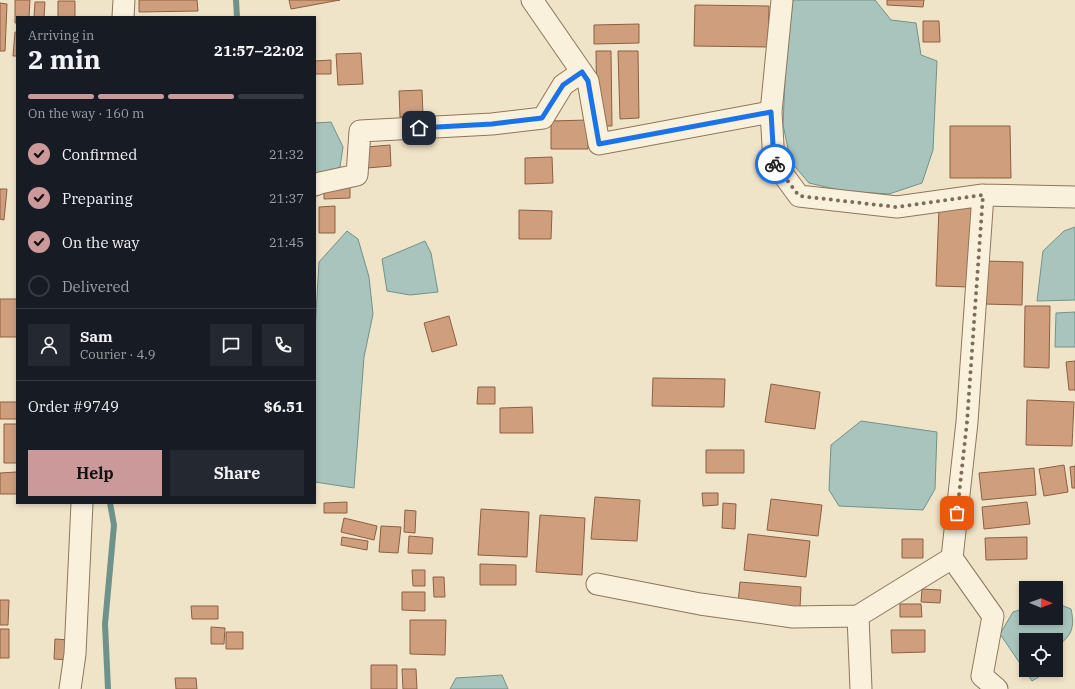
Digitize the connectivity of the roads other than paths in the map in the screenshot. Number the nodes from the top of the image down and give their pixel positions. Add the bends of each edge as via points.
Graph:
1 (124, 0) edge
2 (532, 0) edge
3 (782, 0) edge
4 (123, 16) edge
5 (582, 72) junction
6 (771, 112) junction
7 (316, 185) edge
8 (983, 195) junction
9 (1075, 197) edge
10 (82, 504) edge
11 (952, 558) junction
12 (597, 584) dead end
13 (858, 616) junction
14 (70, 689) edge
15 (860, 689) edge
16 (996, 689) edge

1 - 4 street
2 - 5 street
3 - 6 street
5 - 6 street via 588,81 599,144
5 - 7 street via 563,85 542,118 492,124 360,131 357,175
6 - 8 street via 774,162 799,196 896,207
8 - 9 street
8 - 11 street via 967,422
10 - 14 street via 75,654
11 - 13 street
11 - 16 street via 993,616 982,676
12 - 13 street via 700,604 793,617
13 - 15 street

